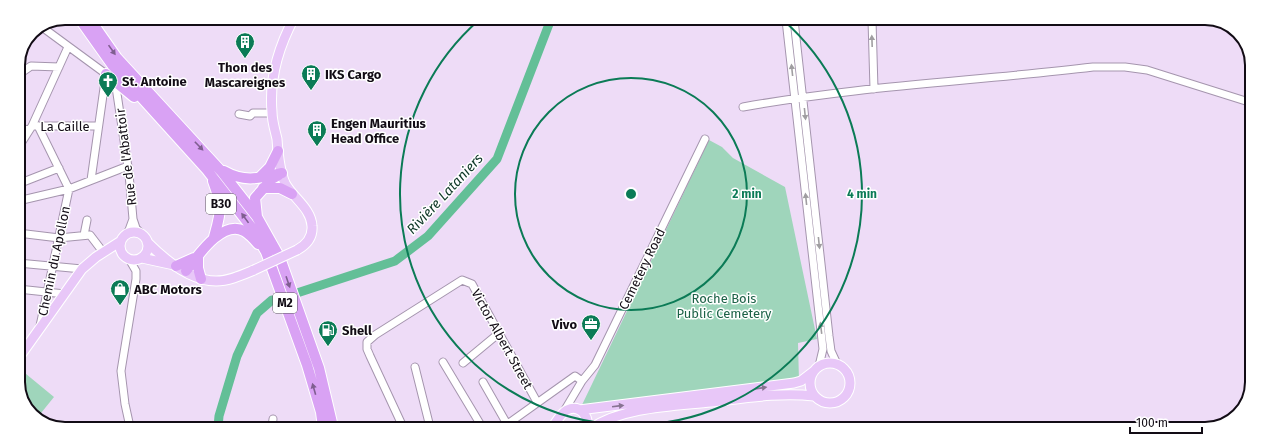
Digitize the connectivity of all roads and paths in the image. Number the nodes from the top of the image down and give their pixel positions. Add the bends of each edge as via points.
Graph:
1 (84, 25) edge
2 (94, 25) edge
3 (290, 25) edge
4 (787, 25) edge
5 (795, 25) edge
6 (872, 25) edge
7 (46, 30) edge
8 (68, 47) junction
9 (59, 67) junction
10 (25, 70) edge
11 (106, 74) junction
12 (874, 89) junction
13 (803, 96) junction
14 (795, 97) junction
15 (1245, 101) edge
16 (743, 107) dead end
17 (272, 113) junction
18 (239, 114) dead end
19 (98, 126) junction
20 (25, 127) edge
21 (32, 127) junction
22 (173, 131) junction
23 (25, 138) edge
24 (706, 139) dead end
25 (278, 151) junction
26 (128, 166) junction
27 (59, 168) junction
28 (215, 171) junction
29 (282, 173) junction
30 (260, 177) junction
31 (91, 180) junction
32 (25, 181) edge
33 (263, 188) junction
34 (69, 189) junction
35 (292, 194) junction
36 (25, 199) edge
37 (257, 218) junction
38 (133, 219) junction
39 (87, 220) dead end
40 (25, 234) edge
41 (84, 235) junction
42 (214, 237) junction
43 (59, 238) junction
44 (123, 239) junction
45 (145, 239) junction
46 (104, 251) junction
47 (266, 252) junction
48 (126, 256) junction
49 (198, 256) junction
50 (141, 258) junction
51 (25, 264) edge
52 (176, 265) junction
53 (52, 267) junction
54 (82, 269) junction
55 (186, 271) junction
56 (136, 279) junction
57 (201, 279) junction
58 (25, 290) edge
59 (47, 293) junction
60 (65, 294) junction
61 (38, 332) junction
62 (498, 334) junction
63 (25, 343) edge
64 (30, 343) junction
65 (25, 350) edge
66 (442, 362) dead end
67 (463, 362) dead end
68 (837, 364) junction
69 (415, 367) dead end
70 (816, 369) junction
71 (582, 381) junction
72 (483, 382) dead end
73 (573, 395) junction
74 (814, 396) junction
75 (537, 402) junction
76 (578, 410) junction
77 (562, 415) junction
78 (273, 419) dead end
79 (129, 422) edge
80 (273, 422) edge
81 (322, 422) edge
82 (332, 422) edge
83 (401, 422) edge
84 (429, 422) edge
85 (478, 422) edge
86 (502, 422) edge
87 (510, 422) edge
88 (557, 422) edge
89 (561, 422) edge
90 (587, 422) edge
91 (602, 422) edge

1 - 22 highway, M2 via 114,66
2 -> 28 highway, M2 via 122,63
3 - 17 main road via 273,75
14 -> 4 street
5 - 13 street
12 -> 6 street
7 - 8 street, Rue de l'Abattoir
8 - 9 street
8 - 11 street, Rue de l'Abattoir
9 - 10 street via 31,66
9 - 21 street
11 - 19 street
11 - 22 highway
11 - 26 street, Rue de l'Abattoir via 118,92
12 - 13 street
12 - 15 street via 1093,67 1125,67 1147,70
13 - 14 street
13 -> 68 street via 829,336 831,351
14 - 16 street
70 -> 14 street via 823,349
17 - 18 street via 254,113 250,116
17 - 25 main road
19 - 21 street, La Caille
19 - 31 street
20 - 21 street, La Caille
21 - 23 street
21 - 27 street
22 - 28 highway, M2
24 - 71 street, Cemetery Road via 595,365
25 - 29 main road
25 - 30 highway via 274,161
26 - 31 street
26 - 38 street, Rue de l'Abattoir
27 - 32 street
27 - 34 street
28 - 30 highway, B30 via 246,180
28 - 37 highway, M2
28 - 42 highway, B30 via 221,206
47 -> 28 highway, M2
29 - 30 highway
29 - 33 highway
29 - 35 main road
31 - 34 street
33 - 35 highway via 280,188
33 - 37 highway via 256,198
34 - 36 street
34 - 43 street, Chemin du Apollon
35 - 57 main road, bridge via 306,209 312,225 312,234 308,242 297,250 228,280
37 -> 82 highway, M2 via 280,258 320,368
38 - 44 street, Rue de l'Abattoir via 130,230
38 - 45 street, Rue de l'Abattoir via 136,228
39 - 41 street
40 - 43 street
41 - 43 street
41 - 46 street via 94,237
42 - 47 highway, B30 via 230,230 243,230
42 - 49 highway
43 - 53 street, Chemin du Apollon
44 - 45 main road via 135,232
44 - 46 main road
44 - 48 main road via 120,247
45 - 50 main road via 147,251
45 - 52 main road
46 - 48 main road
46 - 54 main road
81 -> 47 highway, M2 via 307,365
48 - 50 main road
48 - 56 street via 136,272
49 - 52 highway
49 - 55 highway
49 - 57 highway
50 - 52 main road
50 - 56 street
51 - 53 street
52 - 55 main road
53 - 54 street
53 - 59 street, Chemin du Apollon
54 - 60 main road
55 - 57 main road
56 - 79 street via 121,371
58 - 59 street
59 - 60 street
59 - 61 street, Chemin du Apollon
60 - 61 main road
61 - 64 main road
62 - 67 street
62 - 75 street, Victor Albert Street
62 - 83 street, Victor Albert Street via 472,284 462,280 369,340 367,349
63 - 64 street
64 - 65 main road
66 - 85 street
68 - 70 main road via 831,363
68 - 74 main road via 847,372 850,379 848,392 844,398 831,403
69 - 84 street
70 - 74 main road via 810,383
76 -> 70 main road via 788,384 801,381
71 - 73 street, Cemetery Road
71 - 75 street via 575,376
72 - 86 street
73 - 76 street
73 - 77 street, Cemetery Road
74 - 91 main road via 760,396 639,411
75 - 87 street
76 - 77 main road via 572,409
76 - 90 main road
77 - 88 main road
77 - 89 main road
78 - 80 street

